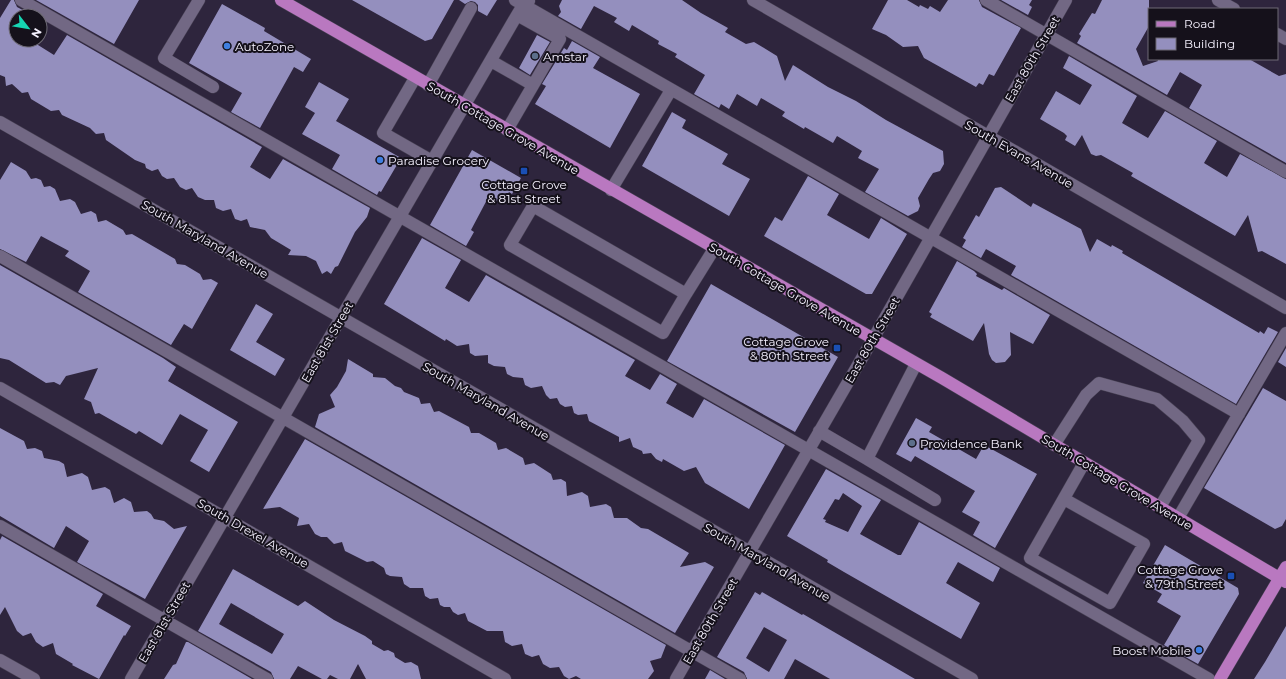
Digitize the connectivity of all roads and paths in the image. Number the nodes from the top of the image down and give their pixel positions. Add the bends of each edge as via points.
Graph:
1 (21, 0) edge
2 (199, 0) edge
3 (281, 0) edge
4 (753, 0) edge
5 (986, 0) edge
6 (1066, 0) edge
7 (1218, 0) edge
8 (521, 4) edge
9 (471, 8) dead end
10 (1232, 8) edge
11 (1046, 34) junction
12 (491, 61) junction
13 (416, 78) junction
14 (428, 85) junction
15 (533, 85) junction
16 (214, 87) dead end
17 (671, 90) junction
18 (464, 106) junction
19 (0, 122) edge
20 (507, 130) junction
21 (988, 136) junction
22 (432, 161) junction
23 (1286, 172) edge
24 (611, 190) junction
25 (400, 217) junction
26 (930, 238) junction
27 (714, 249) junction
28 (0, 256) edge
29 (686, 294) junction
30 (1286, 308) edge
31 (341, 318) junction
32 (1286, 333) edge
33 (873, 339) junction
34 (916, 364) junction
35 (0, 388) edge
36 (1239, 414) junction
37 (283, 417) junction
38 (819, 431) junction
39 (1054, 445) junction
40 (809, 450) junction
41 (867, 459) junction
42 (1084, 463) junction
43 (1064, 499) junction
44 (936, 500) dead end
45 (1160, 507) junction
46 (225, 518) junction
47 (1178, 518) junction
48 (0, 526) edge
49 (750, 552) junction
50 (1286, 567) edge
51 (1283, 580) edge
52 (165, 621) junction
53 (692, 651) junction
54 (0, 660) edge
55 (34, 679) edge
56 (131, 679) edge
57 (267, 679) edge
58 (505, 679) edge
59 (676, 679) edge
60 (740, 679) edge
61 (972, 679) edge
62 (1209, 679) edge
63 (1220, 679) edge

1 - 25 street
2 - 16 street via 164,58
3 - 13 main road, South Cottage Grove Avenue
4 - 21 street, South Evans Avenue
5 - 11 street
6 - 11 street, East 80th Street
7 - 10 street
8 - 12 street, East 81st Street
8 - 15 street via 560,39
8 - 17 street
9 - 14 street
11 - 21 street, East 80th Street
11 - 23 street
12 - 15 street
12 - 18 street, East 81st Street
13 - 14 main road, South Cottage Grove Avenue
13 - 22 street via 383,133
14 - 18 main road, South Cottage Grove Avenue
15 - 20 street
17 - 24 street
17 - 26 street
18 - 20 main road, South Cottage Grove Avenue
18 - 22 street, East 81st Street
19 - 31 street, South Maryland Avenue
20 - 24 main road, South Cottage Grove Avenue
21 - 26 street, East 80th Street
21 - 30 street, South Evans Avenue
22 - 25 street, East 81st Street
24 - 27 main road, South Cottage Grove Avenue
25 - 31 street, East 81st Street
25 - 40 street
26 - 33 street, East 80th Street
26 - 36 street
27 - 29 street
27 - 33 main road, South Cottage Grove Avenue
28 - 37 street
29 - 29 street via 533,206 510,245 663,333
31 - 37 street, East 81st Street
31 - 49 street, South Maryland Avenue
32 - 36 street
33 - 34 main road, South Cottage Grove Avenue
33 - 38 street, East 80th Street
34 - 39 main road, South Cottage Grove Avenue
34 - 41 street
35 - 46 street, South Drexel Avenue
36 - 47 street
37 - 46 street, East 81st Street
37 - 53 street
38 - 40 street, East 80th Street
38 - 41 street
39 - 42 main road, South Cottage Grove Avenue
39 - 45 street via 1086,395 1099,384 1157,399 1183,421 1200,440
40 - 49 street, East 80th Street
40 - 62 street
41 - 44 street
42 - 43 street
42 - 45 main road, South Cottage Grove Avenue
43 - 43 street via 1144,544 1110,603 1030,558
45 - 47 main road, South Cottage Grove Avenue
46 - 52 street, East 81st Street
46 - 58 street, South Drexel Avenue
47 - 51 main road, South Cottage Grove Avenue
48 - 52 street
49 - 53 street, East 80th Street
49 - 61 street, South Maryland Avenue
50 - 51 main road
51 - 63 main road
52 - 56 street, East 81st Street
52 - 57 street
53 - 59 street, East 80th Street
53 - 60 street
54 - 55 street

